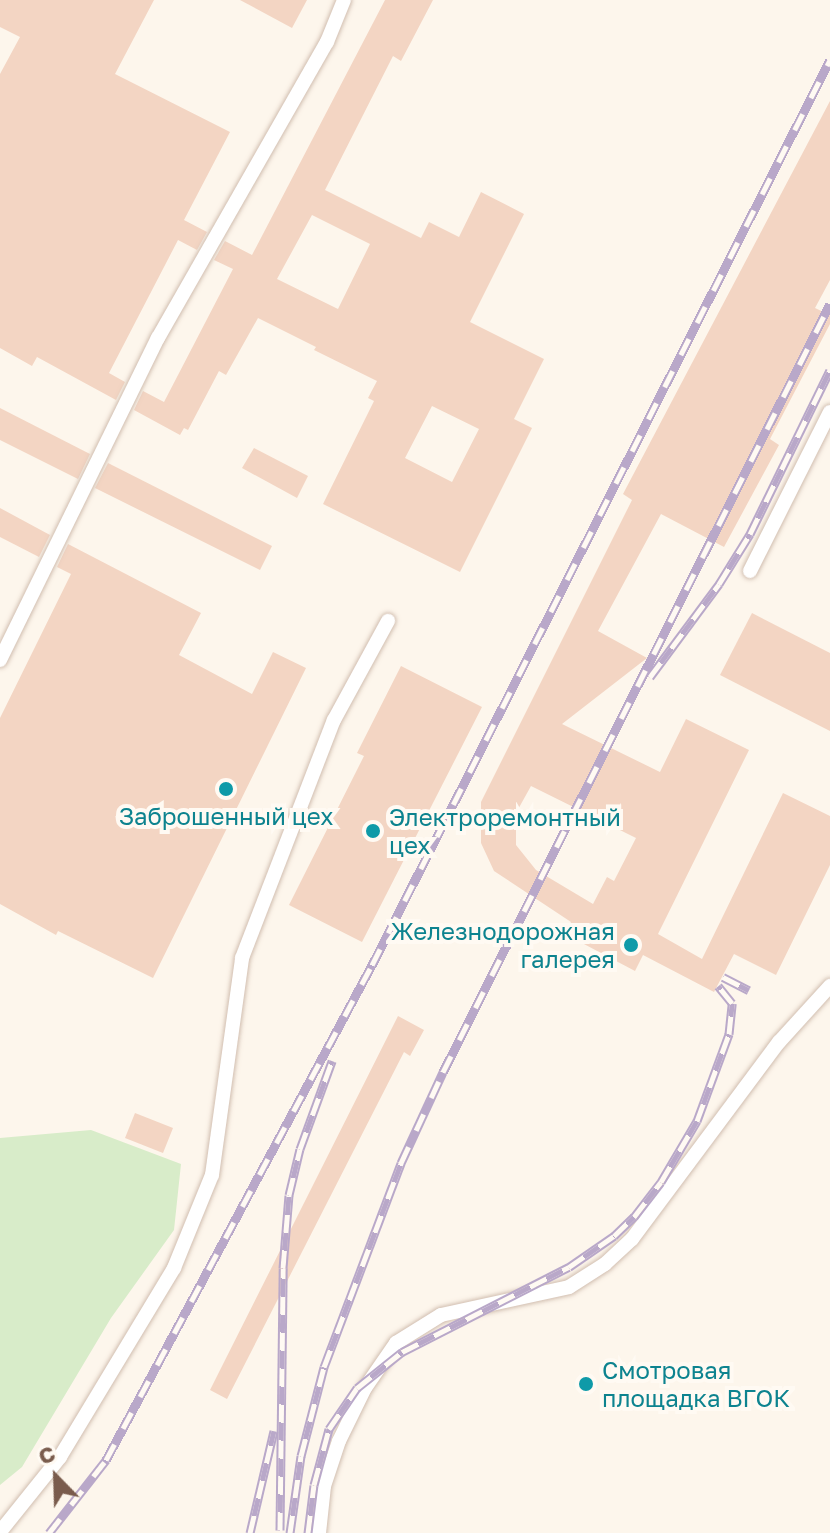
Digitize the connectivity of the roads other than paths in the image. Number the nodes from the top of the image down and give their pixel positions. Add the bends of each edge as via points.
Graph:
1 (344, 0) edge
2 (830, 412) edge
3 (750, 571) dead end
4 (388, 621) dead end
5 (0, 660) edge
6 (830, 986) edge
7 (0, 1532) edge
8 (319, 1533) edge

1 - 5 lane via 327,42 158,338
2 - 3 lane
4 - 7 lane via 334,720 242,958 212,1175 174,1268 60,1457
6 - 8 lane via 779,1042 632,1239 605,1264 569,1287 441,1315 396,1343 365,1388 339,1441 324,1486

